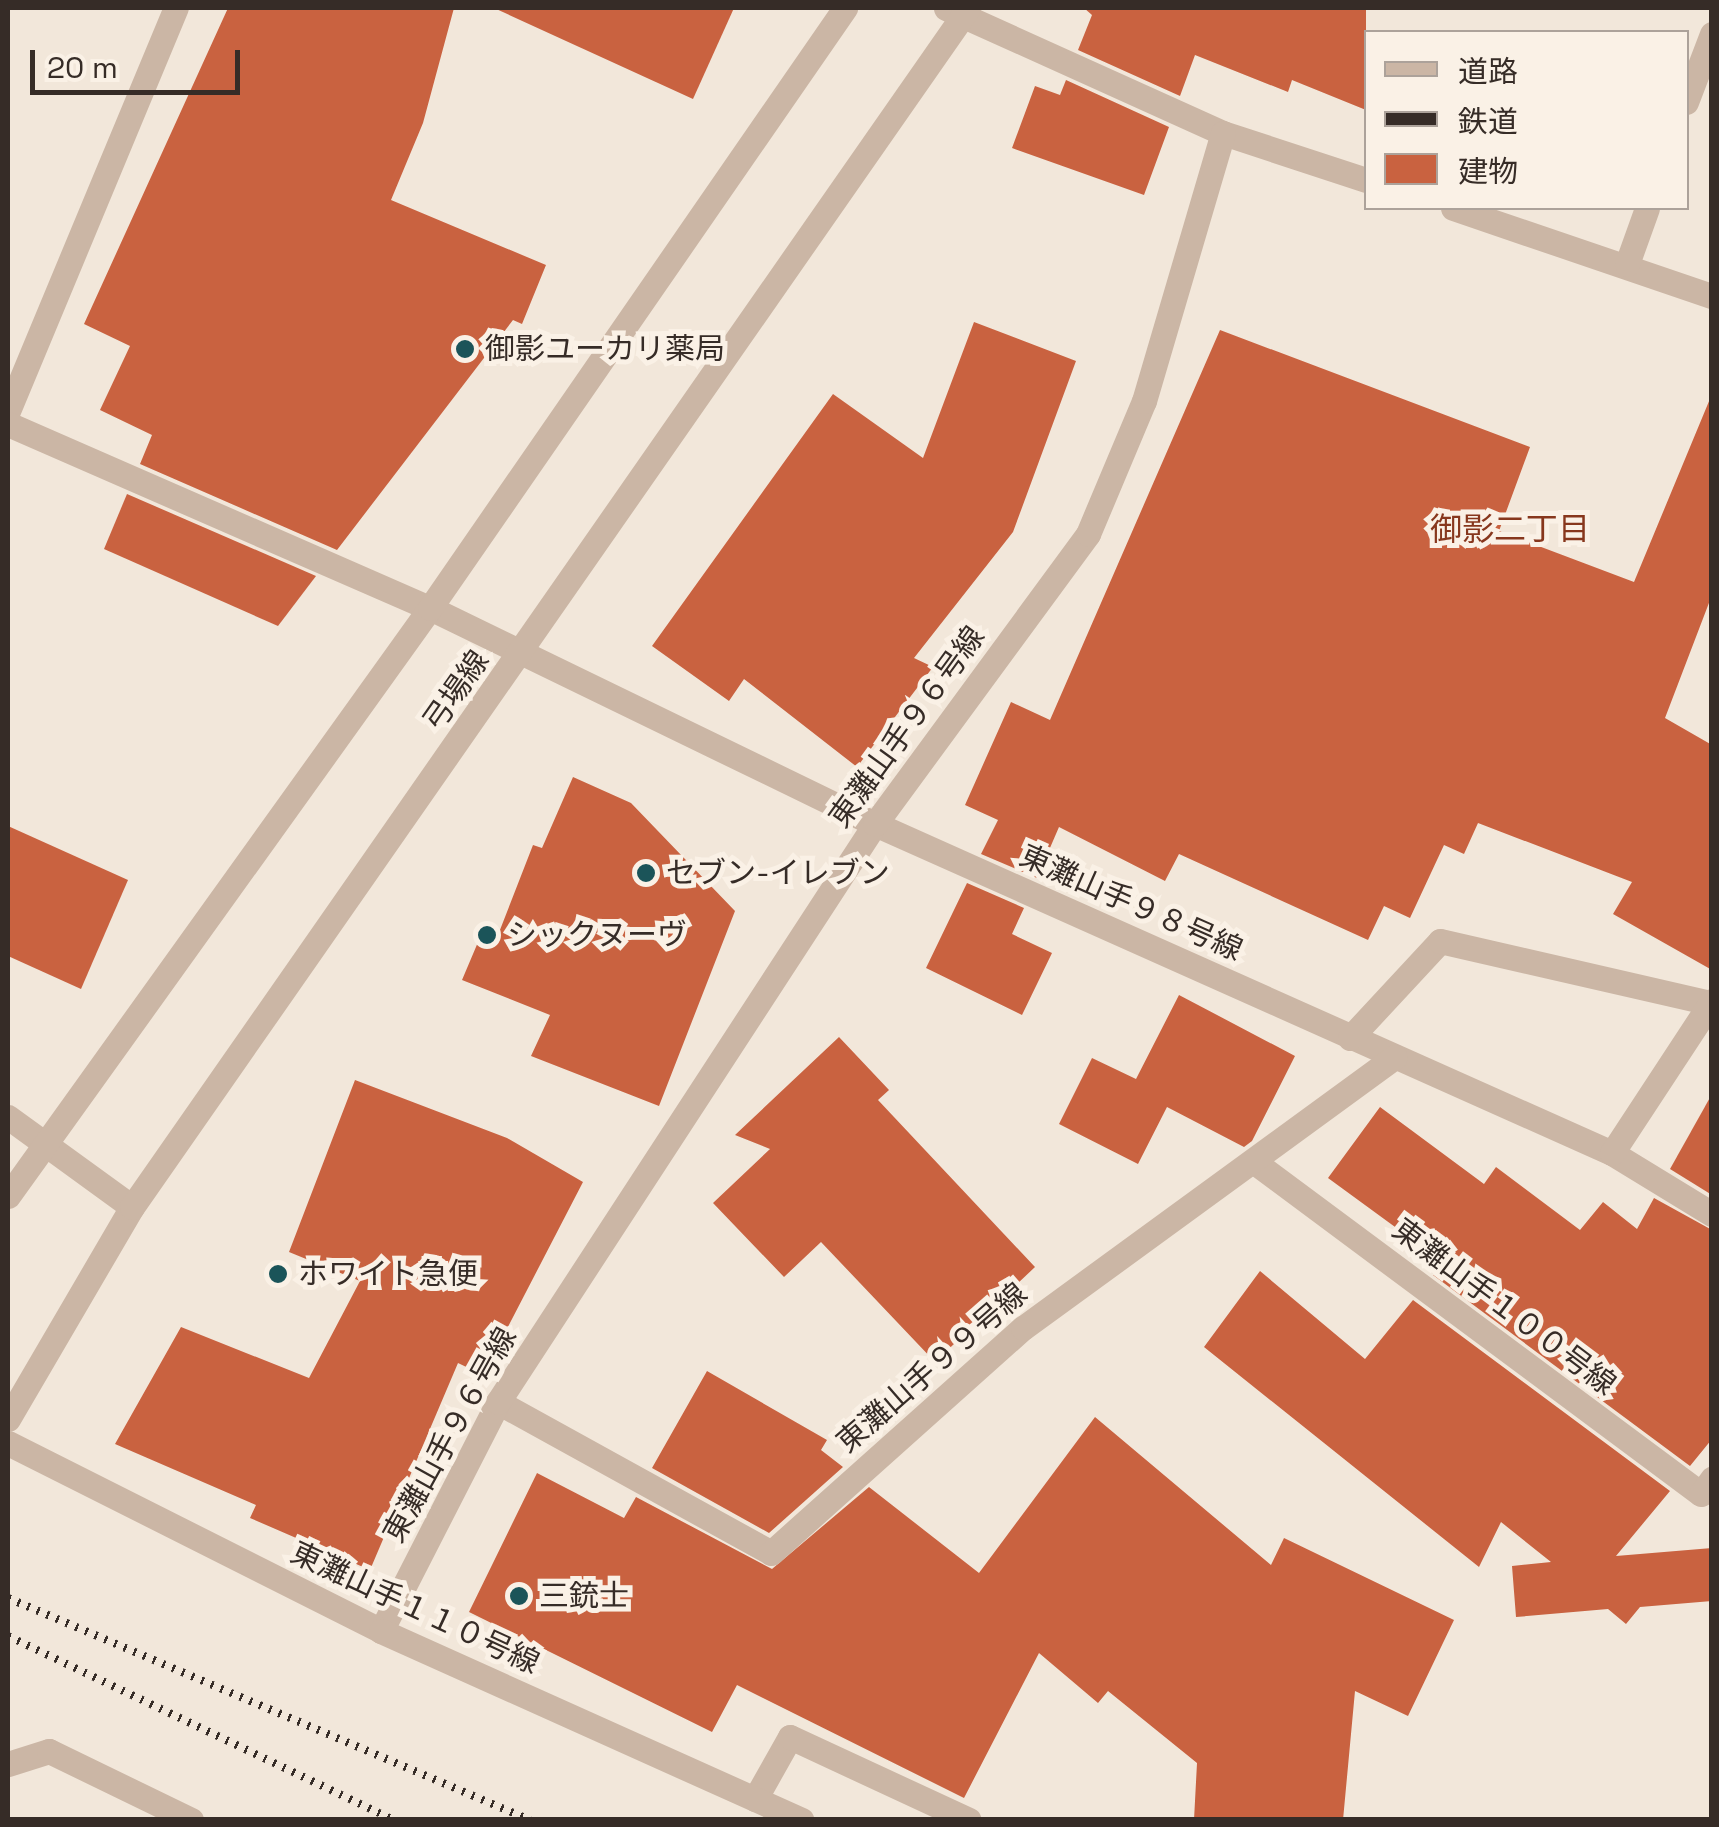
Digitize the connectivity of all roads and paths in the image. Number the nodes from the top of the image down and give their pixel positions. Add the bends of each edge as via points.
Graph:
1 (176, 8) edge
2 (845, 8) edge
3 (960, 10) edge
4 (1712, 34) edge
5 (1689, 94) edge
6 (1223, 133) junction
7 (1364, 179) edge
8 (1459, 210) edge
9 (1647, 210) edge
10 (1627, 264) junction
11 (1712, 296) edge
12 (8, 410) edge
13 (8, 424) edge
14 (430, 608) junction
15 (522, 654) junction
16 (876, 824) junction
17 (1711, 1002) edge
18 (1350, 1038) junction
19 (1395, 1058) junction
20 (8, 1117) edge
21 (49, 1143) junction
22 (1612, 1153) junction
23 (1253, 1160) junction
24 (8, 1196) edge
25 (132, 1207) junction
26 (1712, 1214) edge
27 (498, 1402) junction
28 (8, 1419) edge
29 (8, 1443) edge
30 (1712, 1480) edge
31 (381, 1631) junction
32 (8, 1764) edge
33 (755, 1799) junction
34 (191, 1820) edge
35 (801, 1820) edge
36 (968, 1820) edge

1 - 12 street
2 - 14 street
3 - 6 street
3 - 15 street, 弓場線
4 - 5 street
6 - 7 street
6 - 16 street, 東灘山手９６号線 via 1144,401 1088,534
8 - 10 street
9 - 10 street
10 - 11 street
13 - 14 street, 東灘山手９８号線
14 - 15 street, 東灘山手９８号線
14 - 21 street
15 - 16 street, 東灘山手９８号線
15 - 25 street, 弓場線
16 - 18 street, 東灘山手９８号線
16 - 27 street, 東灘山手９６号線
17 - 18 street via 1440,942
17 - 22 street
18 - 19 street, 東灘山手９８号線
19 - 22 street, 東灘山手９８号線
19 - 23 street, 東灘山手９９号線
20 - 21 street
21 - 24 street
21 - 25 street
22 - 26 street, 東灘山手９８号線
23 - 27 street, 東灘山手９９号線 via 1024,1328 771,1552
23 - 30 street, 東灘山手１００号線 via 1702,1494
25 - 28 street, 弓場線
27 - 31 street, 東灘山手９６号線
29 - 31 street, 東灘山手１１０号線
31 - 33 street, 東灘山手１１０号線
32 - 34 street via 50,1751
33 - 35 street, 東灘山手１１０号線
33 - 36 street via 790,1737

